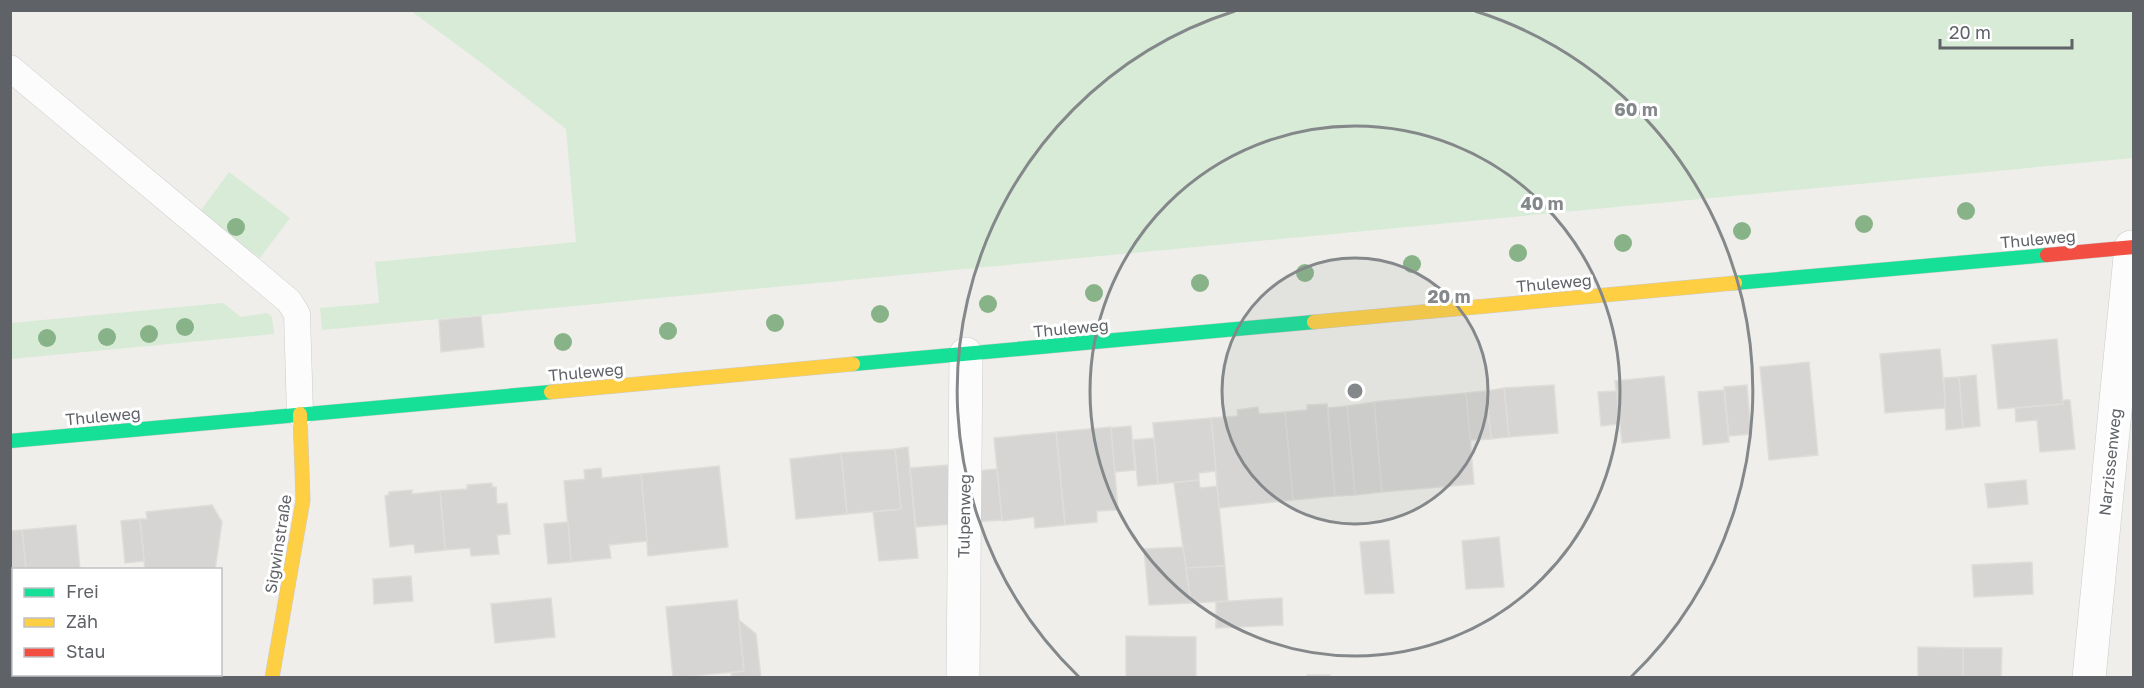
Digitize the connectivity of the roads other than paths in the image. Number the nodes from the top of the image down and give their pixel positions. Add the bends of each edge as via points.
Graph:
1 (10, 68) edge
2 (2132, 247) edge
3 (966, 354) junction
4 (300, 414) junction
5 (10, 441) edge
6 (272, 678) edge
7 (963, 678) edge
8 (2089, 678) edge

1 - 4 lane via 289,301 297,314
2 - 3 street, Thuleweg
2 - 8 street, Narzissenweg
3 - 4 street, Thuleweg
3 - 7 street, Tulpenweg
4 - 5 street, Thuleweg
4 - 6 street, Sigwinstraße via 303,500

